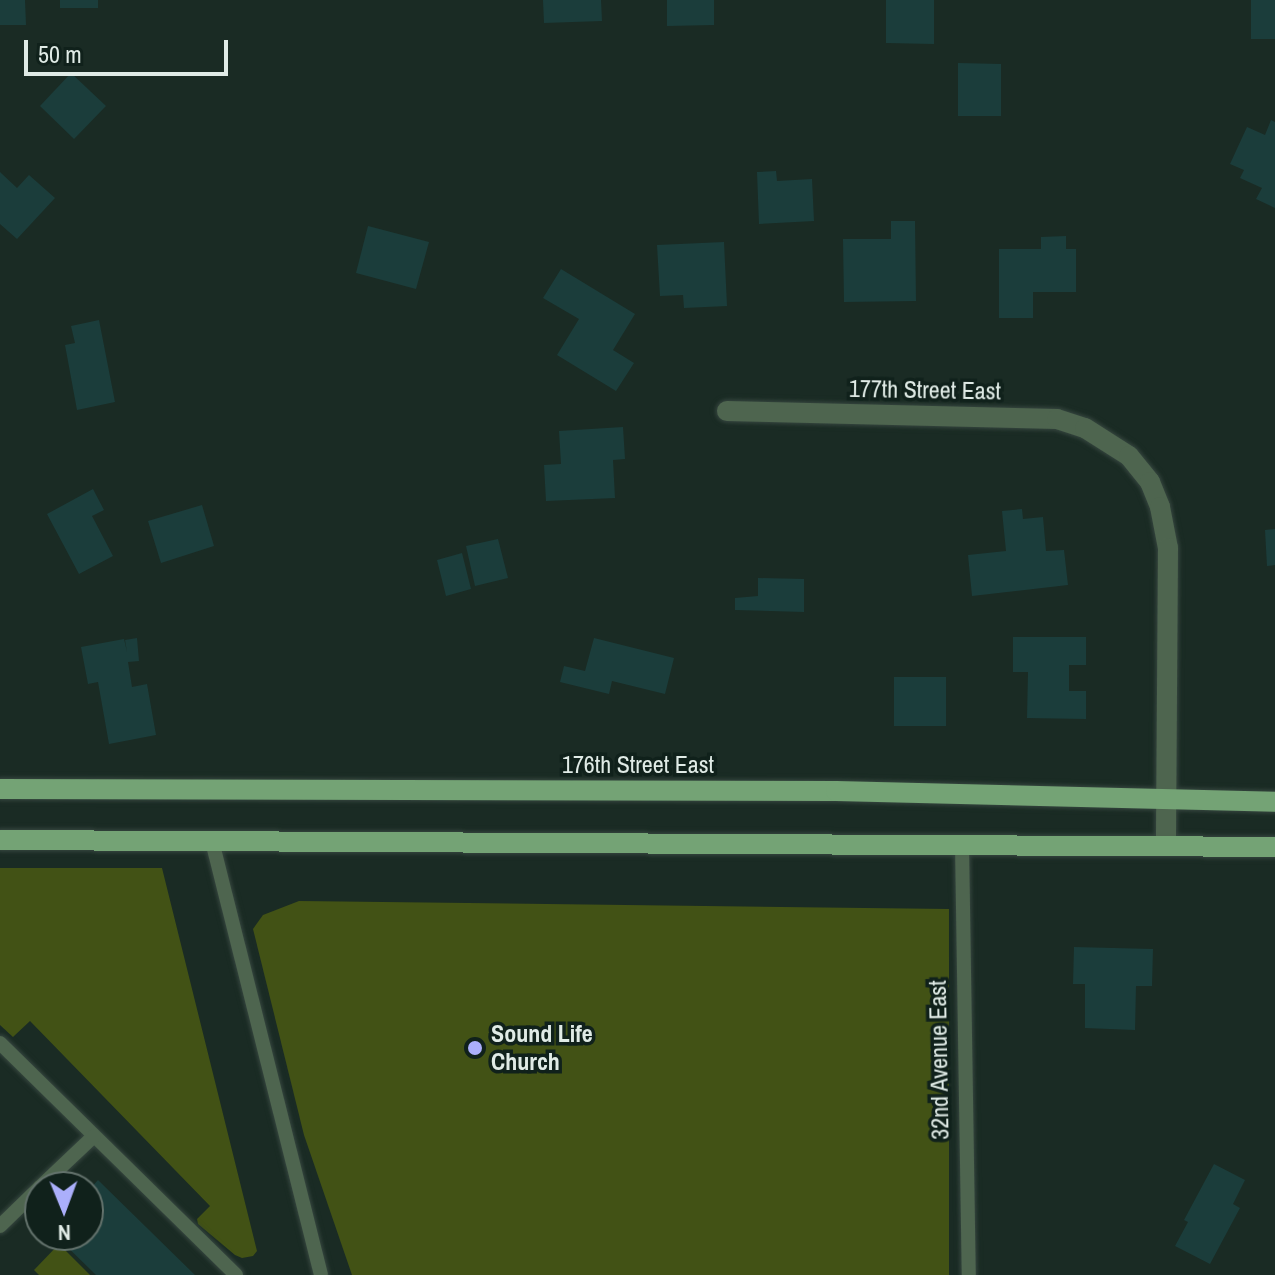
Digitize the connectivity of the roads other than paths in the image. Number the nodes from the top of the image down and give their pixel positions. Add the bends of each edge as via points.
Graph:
1 (727, 411) dead end
2 (0, 789) edge
3 (1167, 800) junction
4 (1275, 802) edge
5 (0, 840) edge
6 (212, 841) junction
7 (962, 844) junction
8 (1166, 845) junction
9 (1275, 847) edge
10 (0, 1043) edge
11 (94, 1136) junction
12 (57, 1171) edge
13 (24, 1203) edge
14 (0, 1226) edge
15 (236, 1275) edge
16 (321, 1275) edge
17 (969, 1275) edge

1 - 3 street, 177th Street East via 1057,419 1116,446 1150,482 1165,528
2 - 3 main road, 176th Street East via 836,791
3 - 4 main road, 176th Street East
3 - 8 street
5 - 6 main road
6 - 7 main road
6 - 16 lane
7 - 8 main road
7 - 17 lane, 32nd Avenue East
8 - 9 main road
10 - 11 lane
11 - 12 lane
11 - 15 lane
13 - 14 lane

